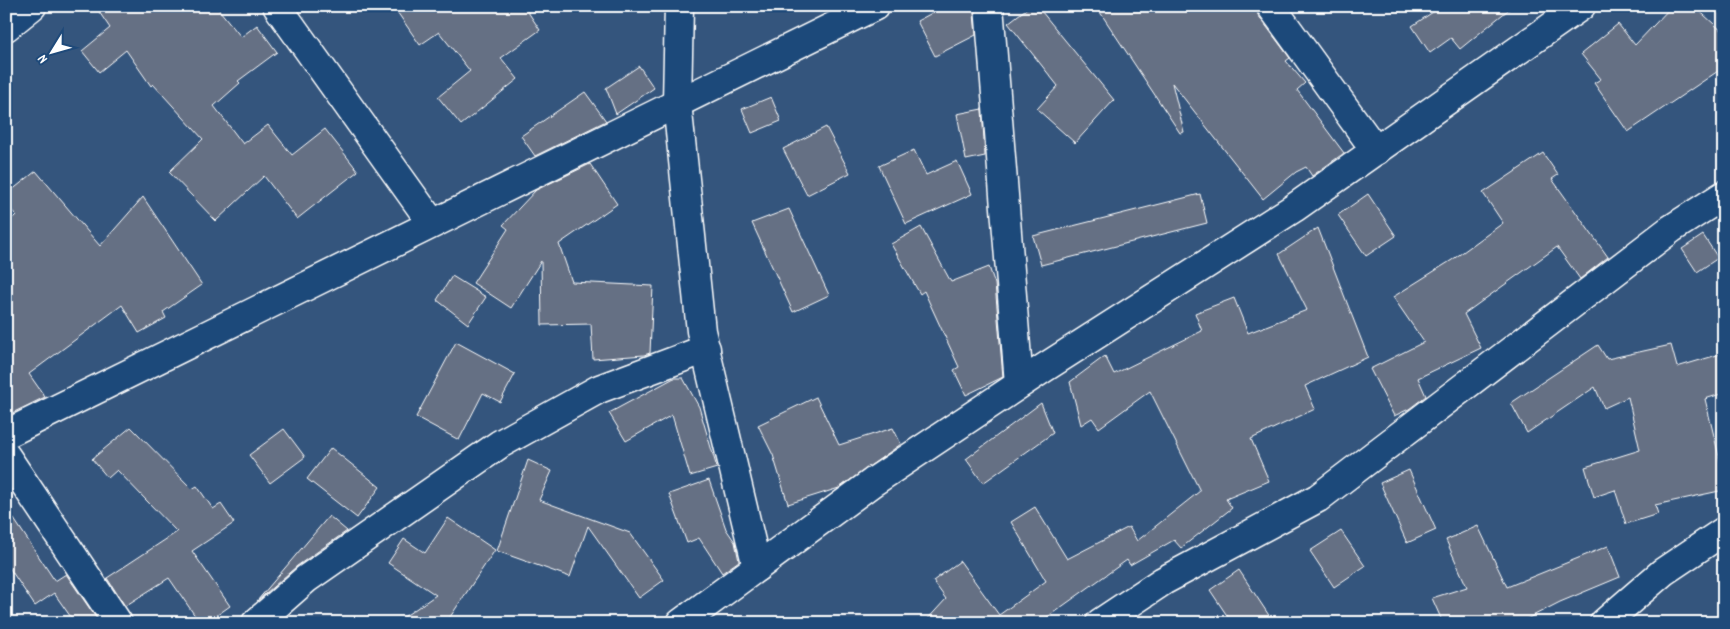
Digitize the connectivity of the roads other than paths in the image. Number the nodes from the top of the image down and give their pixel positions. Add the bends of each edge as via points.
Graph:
1 (32, 6) edge
2 (277, 6) edge
3 (679, 6) edge
4 (874, 6) edge
5 (989, 6) edge
6 (1271, 6) edge
7 (1581, 6) edge
8 (6, 27) edge
9 (677, 103) junction
10 (1376, 151) junction
11 (1724, 195) edge
12 (432, 224) junction
13 (706, 349) junction
14 (1019, 384) junction
15 (6, 434) edge
16 (6, 456) edge
17 (1724, 531) edge
18 (757, 567) junction
19 (118, 623) edge
20 (256, 623) edge
21 (681, 623) edge
22 (1100, 623) edge
23 (1604, 623) edge

1 - 8 street
2 - 12 street
3 - 9 street
4 - 9 street
5 - 14 street
6 - 10 street
7 - 10 street
9 - 12 street
9 - 13 street via 701,331
10 - 14 street via 1294,208
11 - 22 street via 1671,229 1318,498 1163,581
12 - 15 street
13 - 18 street
13 - 20 street via 600,389 500,444 306,578
14 - 18 street via 873,482
16 - 19 street
17 - 23 street via 1663,572
18 - 21 street

